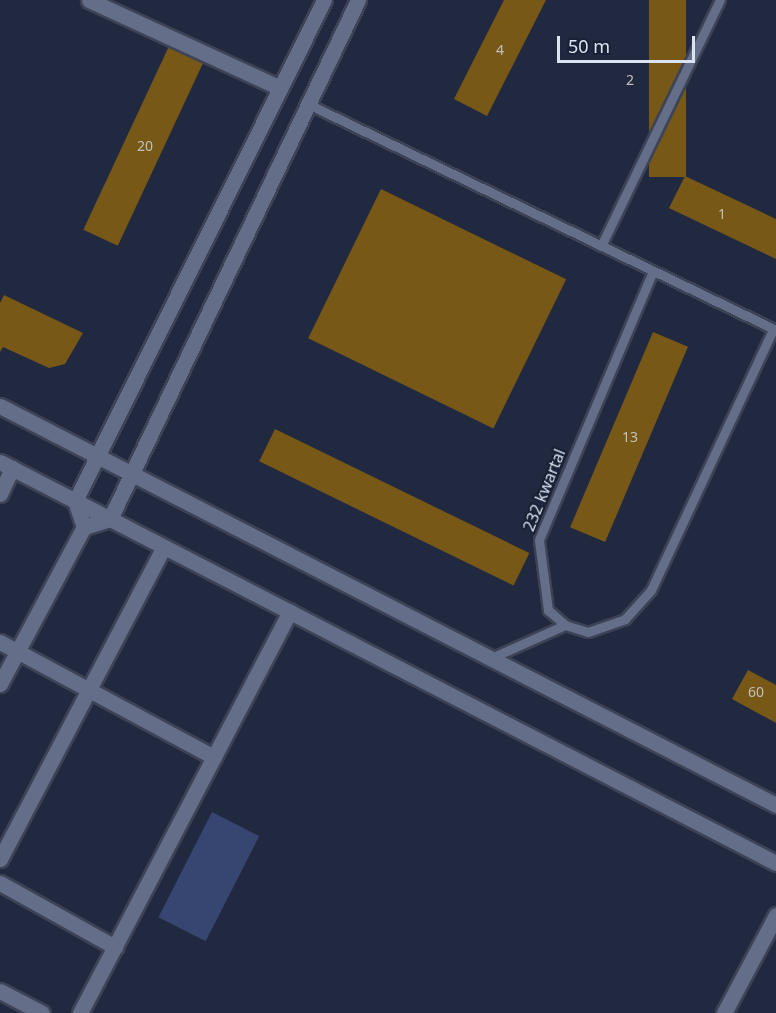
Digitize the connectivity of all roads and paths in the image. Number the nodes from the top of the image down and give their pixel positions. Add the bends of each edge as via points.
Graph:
1 (89, 0) edge
2 (324, 0) edge
3 (358, 0) edge
4 (720, 0) edge
5 (280, 88) junction
6 (306, 103) junction
7 (601, 246) junction
8 (652, 271) junction
9 (775, 330) edge
10 (0, 406) edge
11 (98, 455) junction
12 (6, 465) edge
13 (133, 474) junction
14 (0, 494) edge
15 (75, 501) junction
16 (110, 519) junction
17 (84, 527) junction
18 (164, 547) junction
19 (290, 612) junction
20 (565, 625) junction
21 (0, 642) edge
22 (17, 651) junction
23 (490, 658) junction
24 (0, 684) edge
25 (88, 689) junction
26 (214, 757) junction
27 (776, 805) edge
28 (0, 859) edge
29 (776, 863) edge
30 (0, 883) edge
31 (776, 915) edge
32 (115, 947) junction
33 (0, 991) edge
34 (42, 1013) edge
35 (80, 1013) edge
36 (724, 1013) edge

1 - 5 street
2 - 5 street
3 - 6 street
4 - 7 lane
5 - 11 street
6 - 7 lane
6 - 13 street
7 - 8 lane
8 - 9 lane
8 - 20 lane, 232 kwartal via 539,540 548,610
9 - 20 lane via 651,590 625,618 588,632
10 - 11 street
11 - 13 street
11 - 15 street
12 - 14 street
12 - 15 street
13 - 16 street
13 - 23 street
15 - 16 street
15 - 17 street
16 - 17 street
16 - 18 street
17 - 22 street
18 - 19 street
18 - 25 street
19 - 26 street
19 - 29 street
20 - 23 lane
21 - 22 street
22 - 24 street
22 - 25 street
23 - 27 street
25 - 26 street
25 - 28 street
26 - 32 street
30 - 32 street
31 - 36 street
32 - 35 street
33 - 34 street

